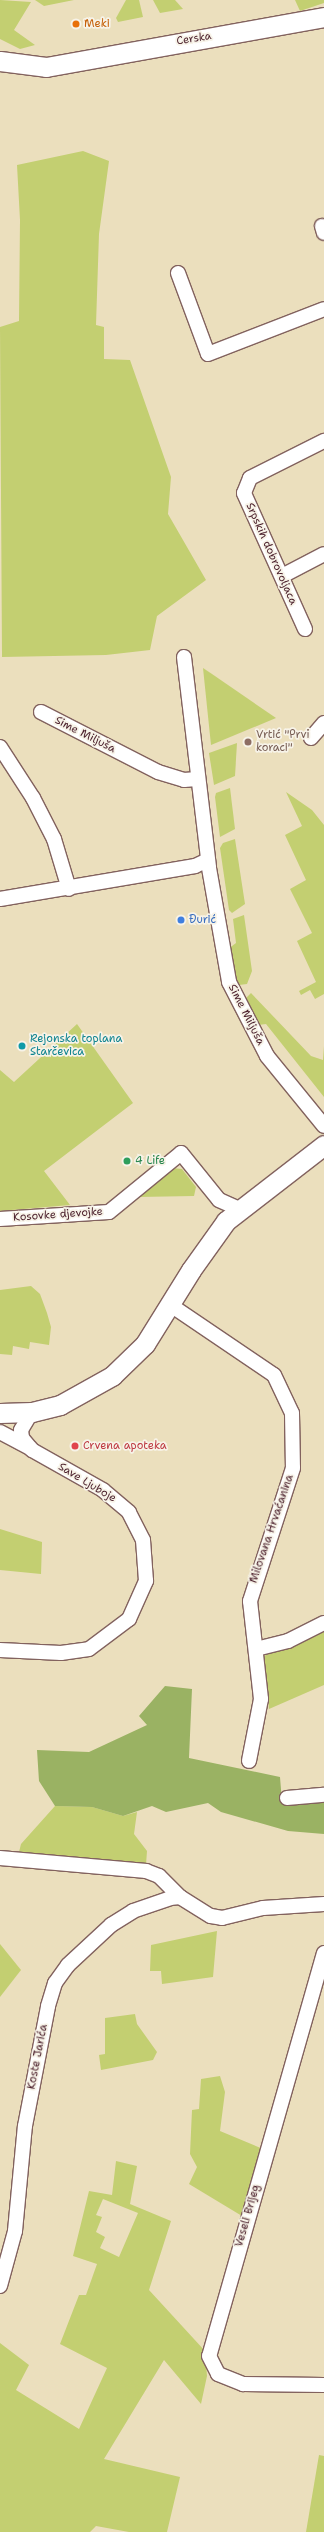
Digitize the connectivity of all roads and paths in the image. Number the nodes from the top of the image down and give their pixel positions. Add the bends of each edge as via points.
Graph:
1 (324, 17) edge
2 (0, 48) edge
3 (0, 62) edge
4 (64, 64) junction
5 (178, 273) dead end
6 (324, 309) edge
7 (324, 441) edge
8 (324, 554) edge
9 (282, 576) junction
10 (305, 629) dead end
11 (184, 657) dead end
12 (41, 712) dead end
13 (324, 723) edge
14 (311, 738) dead end
15 (0, 747) edge
16 (197, 779) junction
17 (208, 860) junction
18 (69, 889) junction
19 (0, 899) edge
20 (324, 1126) edge
21 (324, 1145) edge
22 (239, 1209) junction
23 (0, 1219) edge
24 (172, 1306) junction
25 (32, 1412) junction
26 (0, 1413) edge
27 (0, 1432) edge
28 (32, 1450) junction
29 (324, 1623) edge
30 (256, 1649) junction
31 (0, 1650) edge
32 (249, 1761) dead end
33 (324, 1795) edge
34 (287, 1798) dead end
35 (0, 1858) edge
36 (180, 1897) junction
37 (324, 1904) edge
38 (324, 1953) edge
39 (0, 2286) edge
40 (324, 2385) edge

1 - 4 street, Cerska
2 - 4 street, Cerska
3 - 4 street, Cerska via 33,67
5 - 6 street via 208,354
7 - 9 street, Srpskih dobrovoljaca via 250,478 244,493
8 - 9 street
9 - 10 street, Srpskih dobrovoljaca
11 - 16 street, Sime Miljuša
12 - 16 street, Sime Miljuša via 158,772 184,780
13 - 14 street
15 - 18 street via 33,798 54,839
16 - 17 street, Sime Miljuša
17 - 18 street via 195,866
17 - 20 street, Sime Miljuša via 219,936 235,996 268,1056
18 - 19 street
21 - 22 street
22 - 23 street, Kosovke djevojke via 218,1200 181,1153 109,1212
22 - 24 street via 213,1238
24 - 25 street via 145,1344 112,1376 78,1397
24 - 30 street, Milovana Hrvaćanina via 274,1375 292,1413 293,1468 250,1601
25 - 26 street
25 - 28 street, Save Ljuboje via 21,1430 22,1438
27 - 28 street, Save Ljuboje
28 - 31 street, Save Ljuboje via 103,1490 129,1512 143,1540 146,1581 129,1619 89,1649 61,1652
29 - 30 street via 288,1641
30 - 32 street, Milovana Hrvaćanina via 261,1699
33 - 34 street
35 - 36 street via 154,1873
36 - 37 street via 211,1916 222,1918 270,1907
36 - 39 street, Koste Jarića via 133,1911 111,1925 88,1943 55,1983 25,2126 15,2231
38 - 40 street, Veseli Brijeg via 209,2356 218,2374 243,2384

